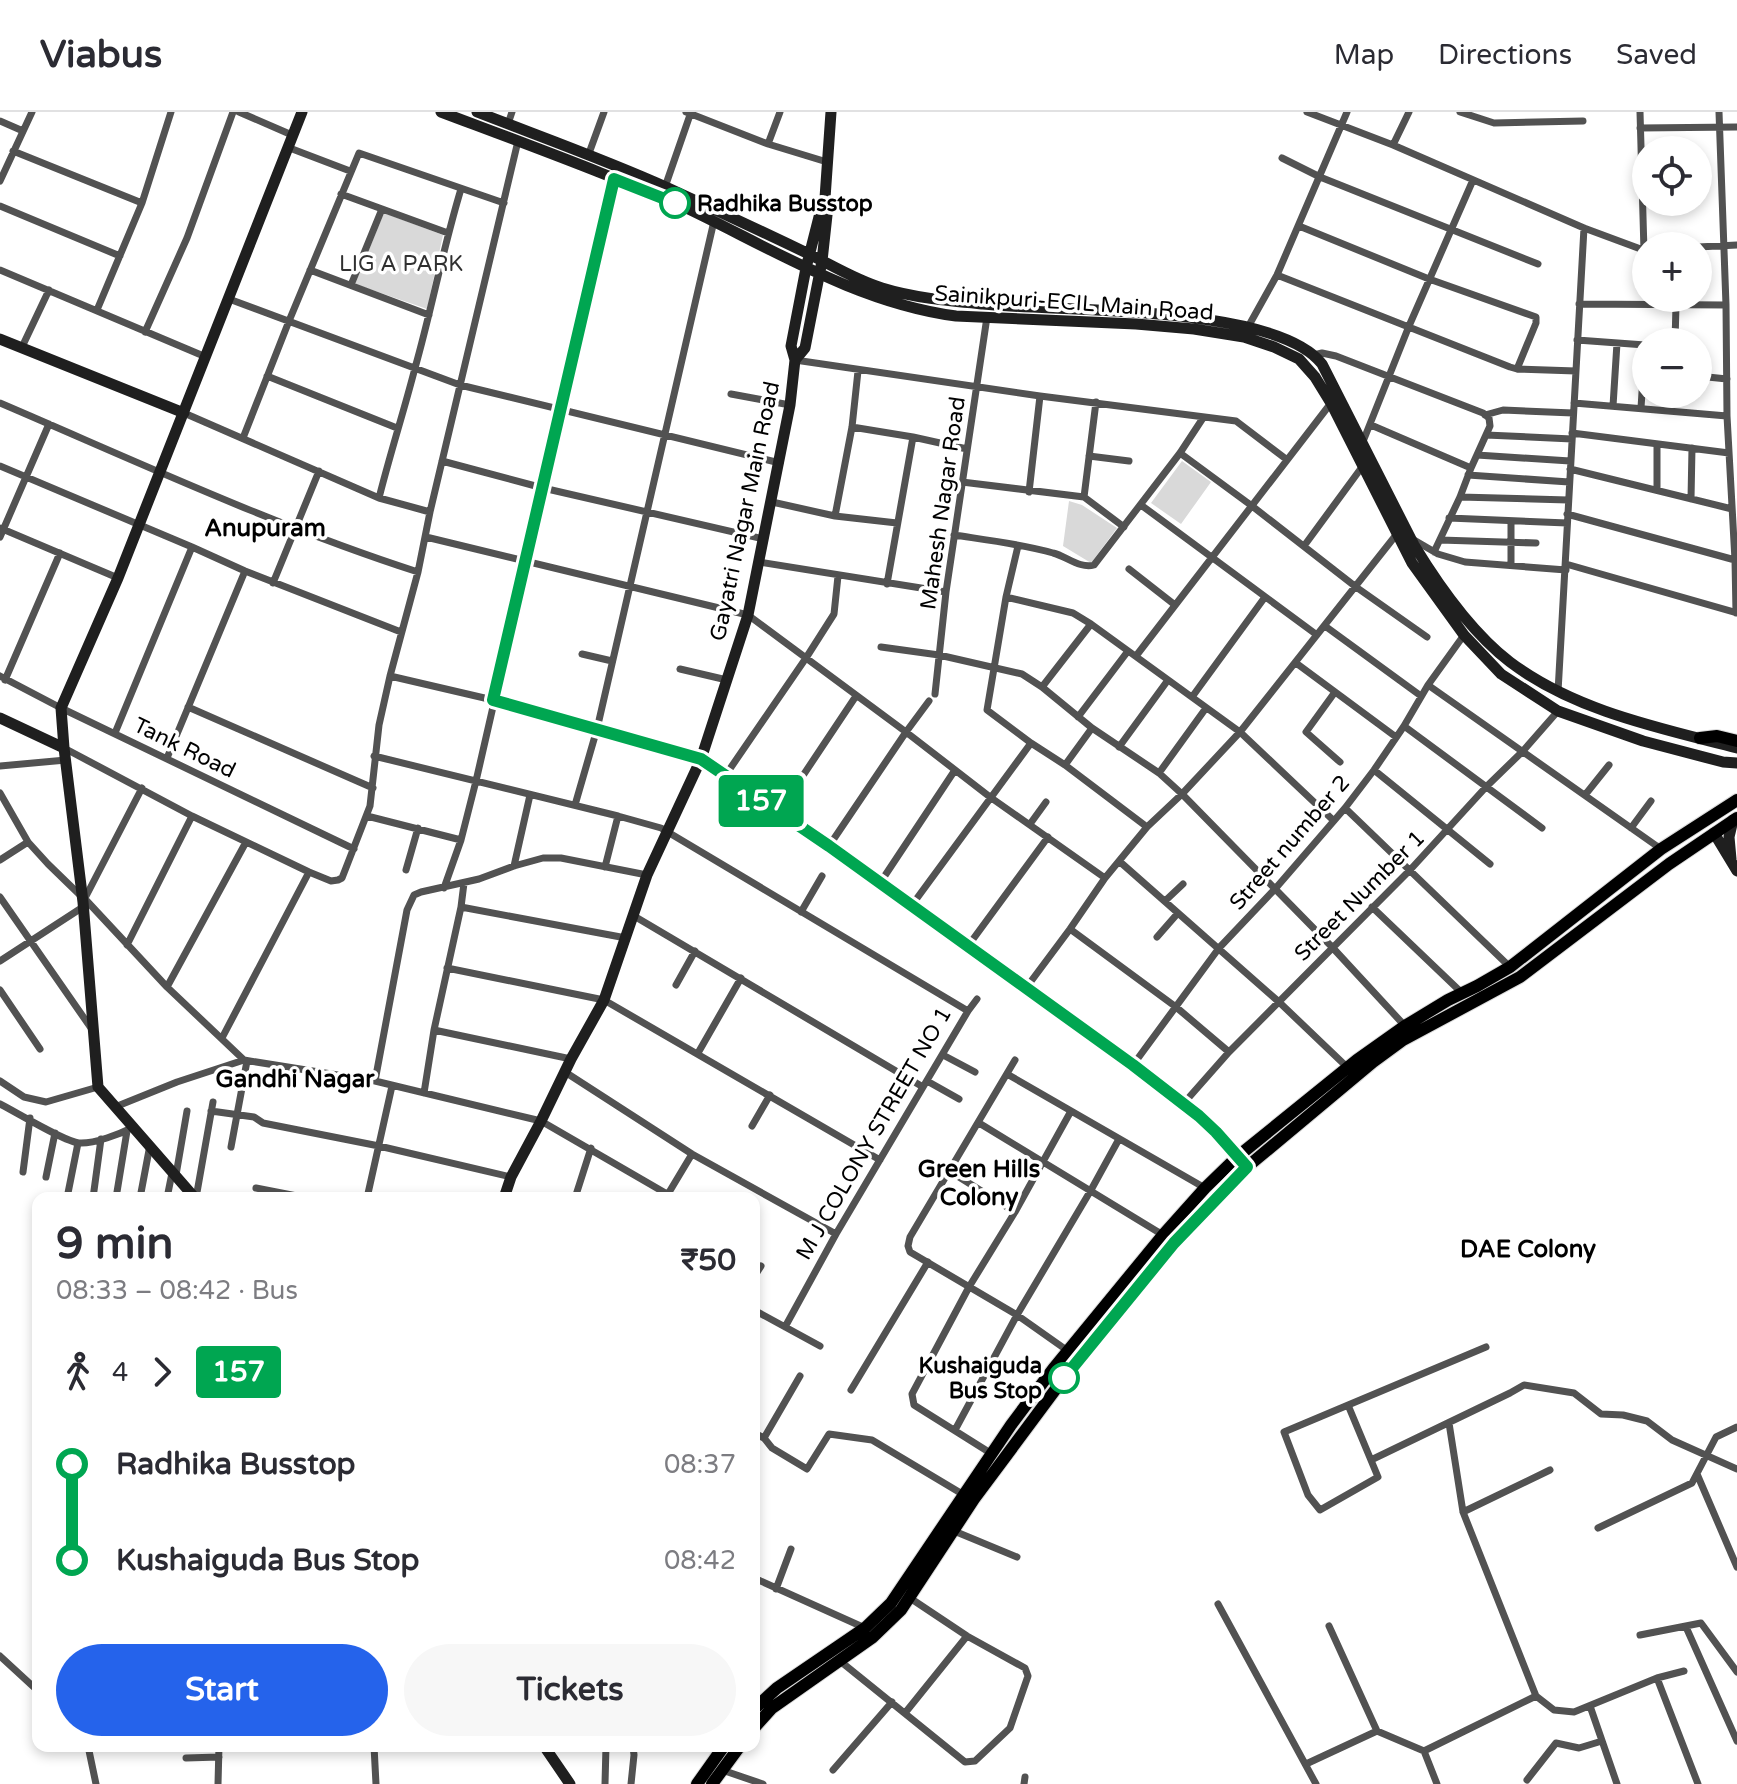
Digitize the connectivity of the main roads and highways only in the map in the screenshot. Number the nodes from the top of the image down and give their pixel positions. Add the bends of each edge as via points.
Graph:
1 (1700, 738) road end
2 (1737, 741) edge
3 (1737, 800) edge
4 (1735, 819) edge
5 (760, 1704) edge
6 (760, 1721) edge
7 (720, 1752) edge
8 (736, 1752) edge
9 (697, 1784) edge
10 (712, 1784) edge

1 - 2 main road
3 - 5 main road via 1661,849 1510,967 1405,1026 1347,1067 1237,1157 1163,1235 1068,1351 1011,1425 891,1603 865,1628
4 - 6 main road via 1520,977 1403,1040 1247,1167 1174,1243 1090,1346 974,1499 893,1620
7 - 9 main road
8 - 10 main road

